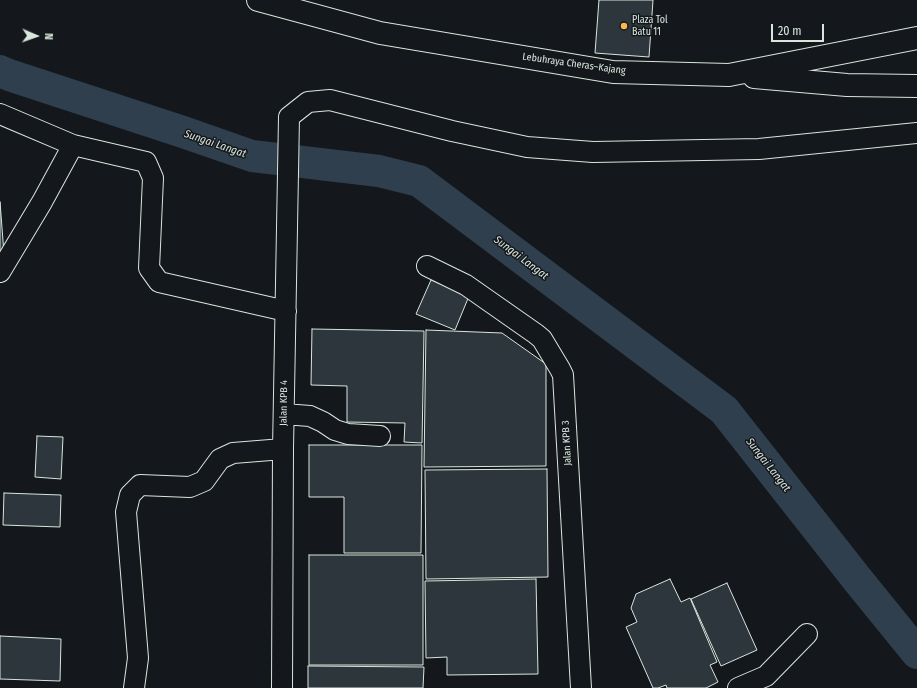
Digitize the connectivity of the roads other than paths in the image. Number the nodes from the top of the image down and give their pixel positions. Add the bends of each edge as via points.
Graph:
1 (258, 0) edge
2 (917, 38) edge
3 (729, 75) junction
4 (917, 86) edge
5 (0, 114) edge
6 (917, 132) edge
7 (73, 145) junction
8 (427, 266) dead end
9 (0, 272) edge
10 (286, 304) junction
11 (284, 414) junction
12 (380, 436) dead end
13 (283, 449) junction
14 (807, 634) dead end
15 (134, 688) edge
16 (282, 688) edge
17 (581, 688) edge
18 (738, 688) edge

1 - 3 highway, Lebuhraya Cheras–Kajang via 380,33 613,72
2 - 3 highway, Lebuhraya Cheras–Kajang
3 - 4 highway via 847,85
5 - 7 street
6 - 10 street, Jalan KPB 4 via 759,149 593,152 527,147 330,100 308,102 289,117
7 - 9 street
7 - 10 street via 146,162 153,178 149,268 159,282
8 - 17 street, Jalan KPB 3 via 466,285 536,334 542,339 563,375
10 - 11 street, Jalan KPB 4
11 - 12 street via 310,416 348,434
11 - 13 street, Jalan KPB 4
13 - 15 street via 233,452 220,459 204,481 190,487 140,485 130,494 126,512 138,658
13 - 16 street, Jalan KPB 4
14 - 18 street via 766,676

